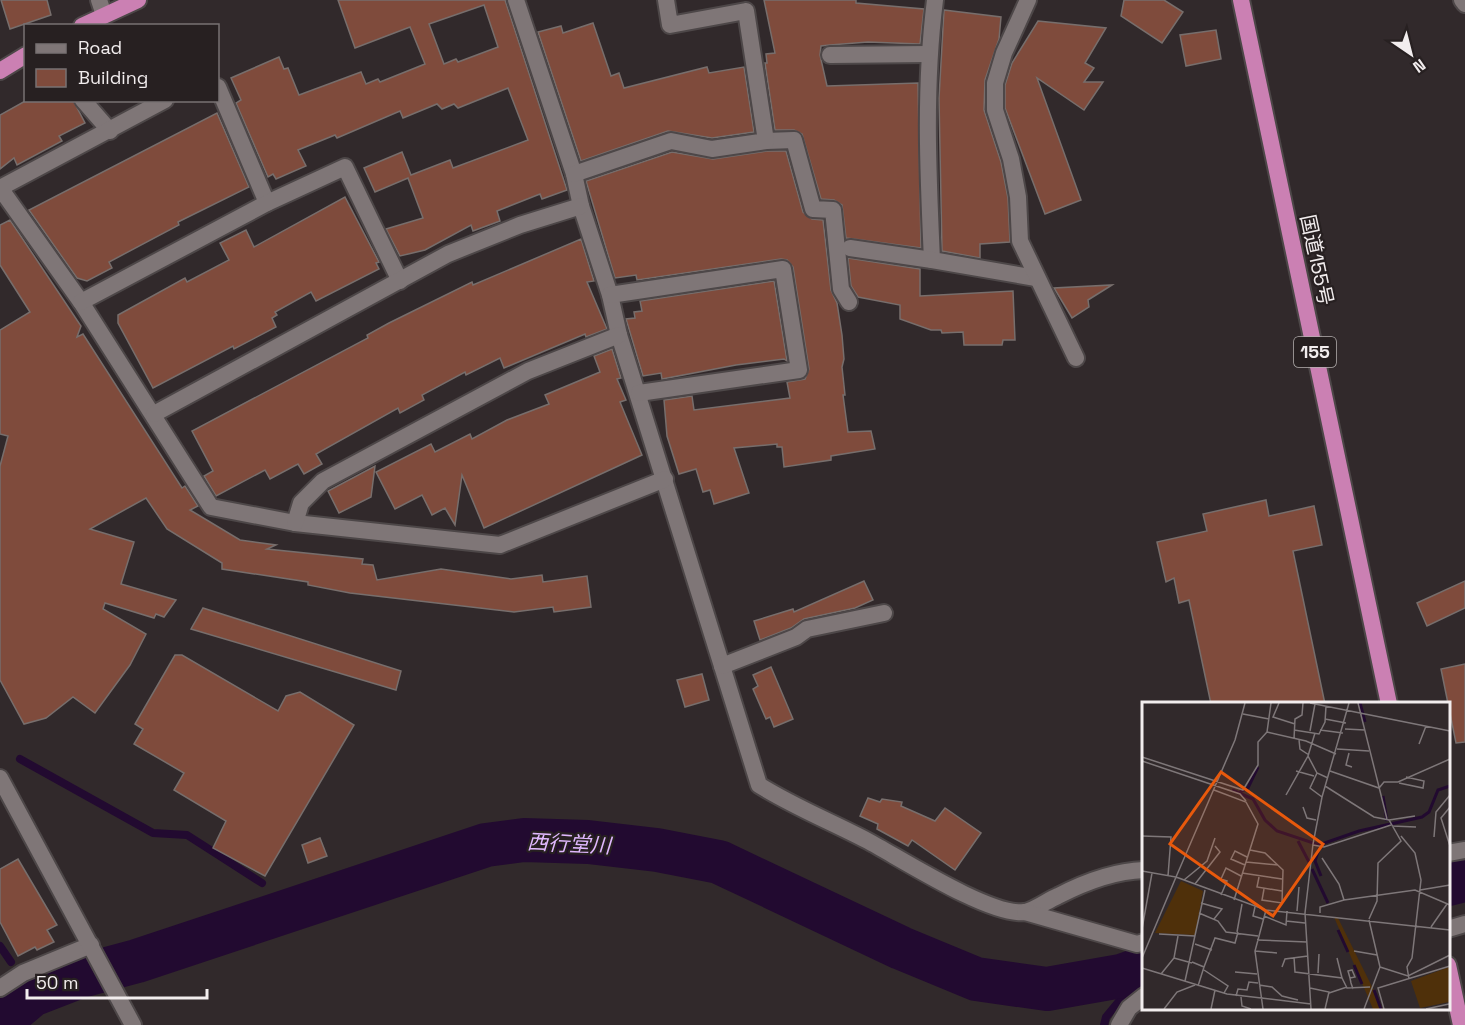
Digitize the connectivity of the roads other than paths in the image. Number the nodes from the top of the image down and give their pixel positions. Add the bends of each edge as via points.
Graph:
1 (138, 0) edge
2 (516, 0) edge
3 (666, 0) edge
4 (935, 0) edge
5 (1028, 0) edge
6 (1241, 0) edge
7 (1462, 0) edge
8 (1465, 4) edge
9 (101, 7) edge
10 (84, 24) edge
11 (928, 54) junction
12 (830, 55) dead end
13 (24, 57) edge
14 (0, 71) edge
15 (219, 89) edge
16 (85, 102) edge
17 (161, 102) edge
18 (110, 131) junction
19 (766, 141) junction
20 (574, 174) junction
21 (267, 203) junction
22 (580, 206) junction
23 (850, 248) dead end
24 (932, 260) junction
25 (1036, 278) junction
26 (400, 281) junction
27 (610, 295) junction
28 (81, 302) junction
29 (849, 302) dead end
30 (619, 335) junction
31 (1077, 358) dead end
32 (639, 393) junction
33 (154, 414) junction
34 (665, 479) junction
35 (295, 523) junction
36 (884, 613) dead end
37 (722, 666) junction
38 (1389, 702) edge
39 (0, 778) edge
40 (1465, 850) edge
41 (1450, 853) edge
42 (1142, 870) edge
43 (1025, 912) junction
44 (1465, 924) edge
45 (1450, 929) edge
46 (1142, 943) edge
47 (94, 949) junction
48 (1450, 970) edge
49 (0, 988) edge
50 (1142, 998) edge
51 (133, 1025) edge
52 (1119, 1025) edge
53 (1461, 1025) edge

1 - 9 highway
2 - 20 street
3 - 19 street via 670,25 746,11
4 - 11 street
5 - 25 street via 995,83 995,110 1011,159 1020,241
6 - 38 highway, 国道155号 / 155
7 - 8 street
9 - 10 highway
11 - 12 street
11 - 24 street
13 - 14 highway
15 - 21 street
16 - 18 street
17 - 18 street
18 - 28 street via 0,188
19 - 20 street via 712,149 671,141
19 - 29 street via 794,140 813,209 833,210 841,289
20 - 22 street
21 - 26 street via 345,167
21 - 28 street
22 - 26 street via 448,254
22 - 27 street
23 - 24 street
24 - 25 street
25 - 31 street via 1046,290
26 - 33 street
27 - 30 street
27 - 32 street via 783,269 799,370
28 - 33 street
30 - 32 street
30 - 35 street via 528,371 323,481 301,503
32 - 34 street
33 - 35 street via 211,507
34 - 35 street via 500,545
34 - 37 street
36 - 37 street via 807,629
37 - 43 street via 759,785 935,880 999,908
39 - 47 street
40 - 41 street
42 - 43 street via 1127,870 1082,884
43 - 46 street
44 - 45 street
47 - 49 street via 22,973
47 - 51 street
48 - 53 highway
50 - 52 street via 1129,1008

